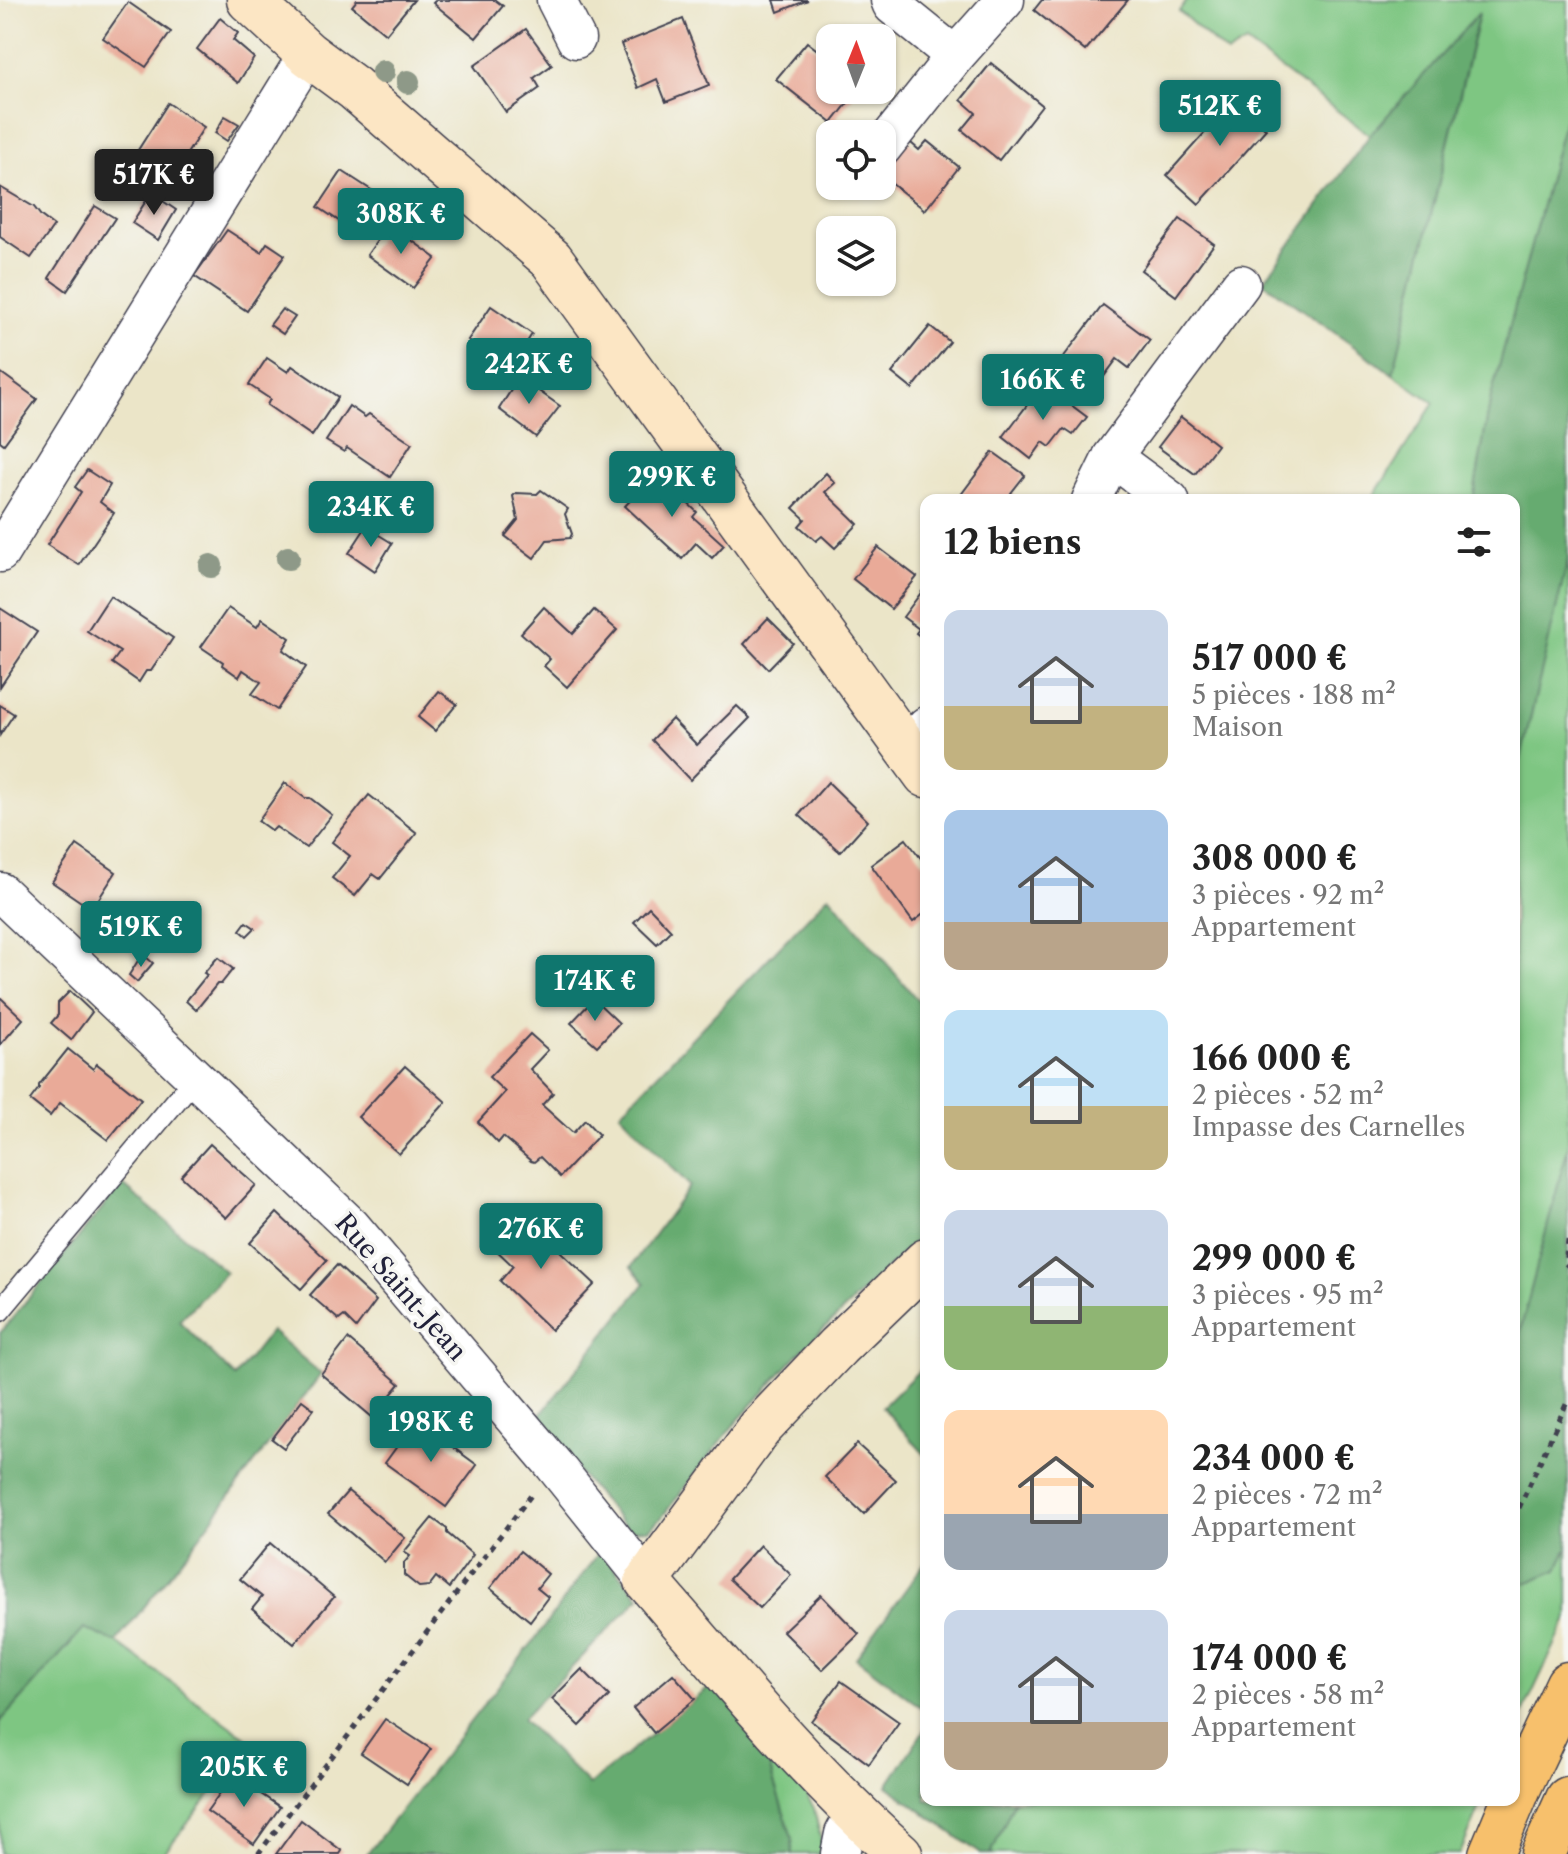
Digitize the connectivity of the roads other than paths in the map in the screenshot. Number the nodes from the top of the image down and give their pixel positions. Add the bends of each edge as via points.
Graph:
1 (556, 0) edge
2 (890, 0) edge
3 (1005, 0) edge
4 (268, 6) edge
5 (576, 39) dead end
6 (308, 54) junction
7 (955, 56) junction
8 (896, 130) edge
9 (1241, 284) dead end
10 (1112, 457) junction
11 (1094, 494) edge
12 (1162, 494) edge
13 (0, 553) edge
14 (920, 750) edge
15 (0, 892) edge
16 (196, 1077) junction
17 (920, 1267) edge
18 (0, 1311) edge
19 (647, 1581) junction
20 (1568, 1684) edge
21 (1520, 1785) edge
22 (1568, 1799) edge
23 (1511, 1806) edge
24 (855, 1814) junction
25 (840, 1854) edge
26 (900, 1854) edge
27 (1491, 1854) edge
28 (1543, 1854) edge

1 - 5 street
2 - 7 street
3 - 7 street
4 - 6 street
6 - 13 street
6 - 14 street via 551,259
7 - 8 street
9 - 10 street
10 - 11 street
10 - 12 street
15 - 16 street, Rue Saint-Jean
16 - 18 lane
16 - 19 street, Rue Saint-Jean via 351,1226
17 - 19 street via 760,1428
19 - 24 street, Rue Saint-Jean
20 - 21 main road
22 - 28 main road
23 - 27 main road
24 - 25 street
24 - 26 street, Rue Saint-Jean

